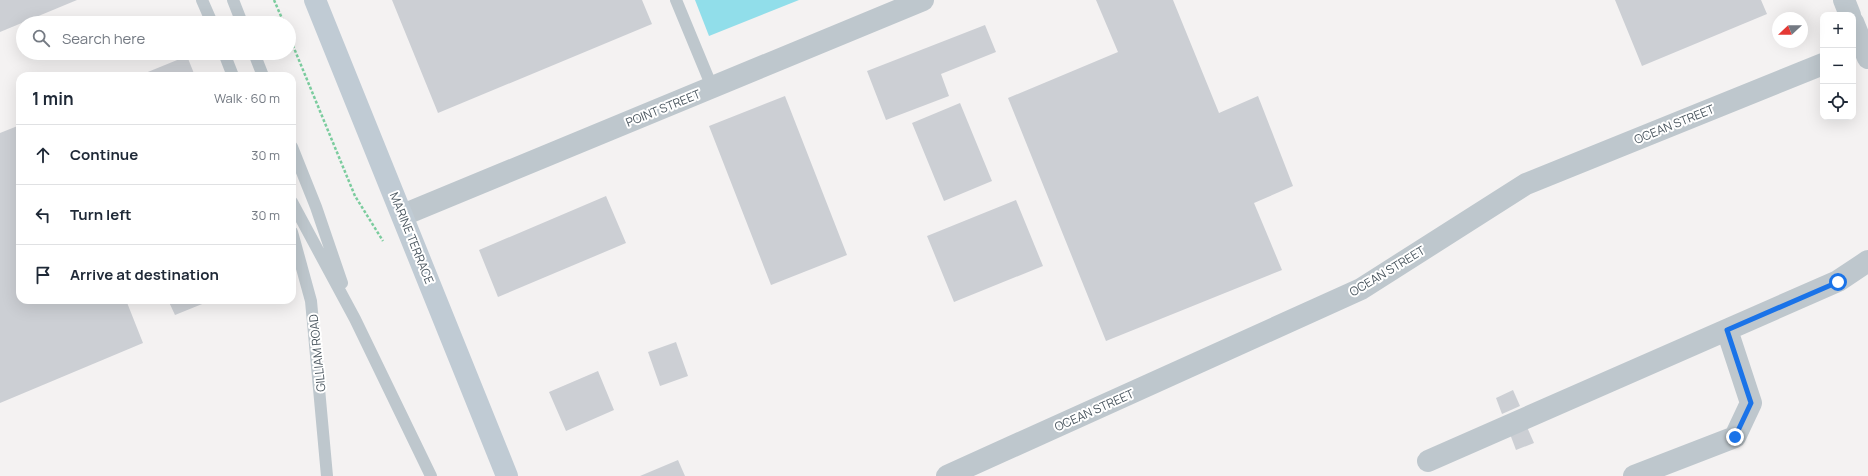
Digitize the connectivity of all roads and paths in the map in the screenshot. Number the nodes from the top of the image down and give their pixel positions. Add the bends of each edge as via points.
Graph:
1 (202, 0) edge
2 (233, 0) edge
3 (274, 0) edge
4 (315, 0) edge
5 (676, 0) edge
6 (923, 0) edge
7 (1844, 0) edge
8 (1849, 12) edge
9 (209, 16) edge
10 (239, 16) edge
11 (281, 16) edge
12 (1856, 34) edge
13 (296, 53) edge
14 (1861, 53) edge
15 (227, 60) edge
16 (257, 60) edge
17 (1820, 65) edge
18 (232, 72) edge
19 (261, 72) edge
20 (712, 88) junction
21 (296, 157) edge
22 (296, 209) edge
23 (403, 215) junction
24 (296, 244) edge
25 (386, 246) dead end
26 (1868, 261) edge
27 (355, 319) junction
28 (1727, 330) junction
29 (1428, 461) dead end
30 (327, 476) edge
31 (432, 476) edge
32 (507, 476) edge
33 (947, 476) edge
34 (1634, 476) edge

1 - 9 lane
2 - 10 lane
3 - 11 path
4 - 23 main road, MARINE TERRACE
5 - 20 lane
6 - 20 street, POINT STREET
7 - 8 street
12 - 14 street
13 - 25 path via 355,196
15 - 18 lane
16 - 19 lane
17 - 33 street, OCEAN STREET via 1526,184 1361,289
20 - 23 street, POINT STREET
21 - 27 lane
22 - 27 lane
23 - 32 main road, MARINE TERRACE
24 - 30 lane, GILLIAM ROAD via 311,301
26 - 28 street via 1838,282
27 - 31 lane
28 - 29 street
28 - 34 street via 1751,403 1735,437

